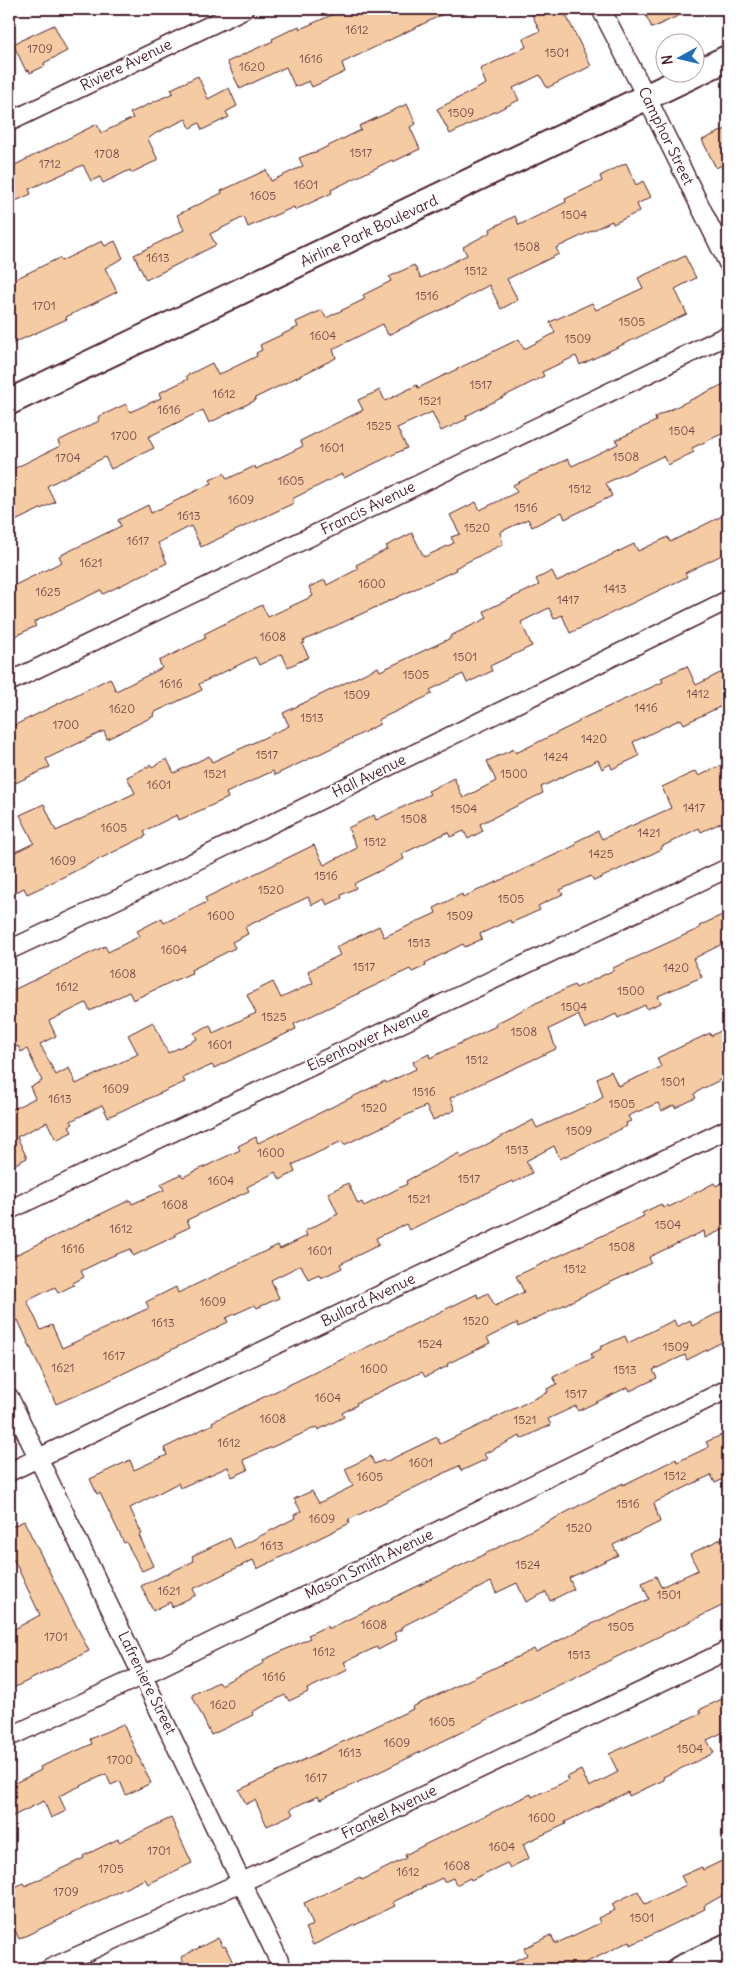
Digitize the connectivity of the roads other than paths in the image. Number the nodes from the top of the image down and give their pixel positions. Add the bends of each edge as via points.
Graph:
1 (244, 9) edge
2 (601, 9) edge
3 (728, 58) edge
4 (647, 98) junction
5 (9, 122) edge
6 (728, 263) edge
7 (728, 335) edge
8 (9, 402) edge
9 (728, 600) edge
10 (9, 682) edge
11 (728, 868) edge
12 (9, 950) edge
13 (728, 1129) edge
14 (9, 1210) edge
15 (728, 1389) edge
16 (9, 1396) edge
17 (38, 1458) junction
18 (9, 1472) edge
19 (728, 1650) edge
20 (143, 1675) junction
21 (9, 1737) edge
22 (243, 1882) junction
23 (728, 1946) edge
24 (49, 1969) edge
25 (283, 1969) edge
26 (680, 1969) edge

1 - 5 street, Riviere Avenue
2 - 4 street, Camphor Street
3 - 4 street, Airline Park Boulevard
4 - 6 street, Camphor Street
4 - 8 street, Airline Park Boulevard
7 - 10 street, Francis Avenue
9 - 12 street, Hall Avenue
11 - 14 street, Eisenhower Avenue
13 - 17 street, Bullard Avenue
15 - 20 street, Mason Smith Avenue
16 - 17 street, Lafreniere Street
17 - 18 street, Bullard Avenue
17 - 20 street, Lafreniere Street
19 - 22 street, Frankel Avenue
20 - 21 street, Mason Smith Avenue
20 - 22 street, Lafreniere Street
22 - 24 street, Frankel Avenue
22 - 25 street, Lafreniere Street
23 - 26 street

